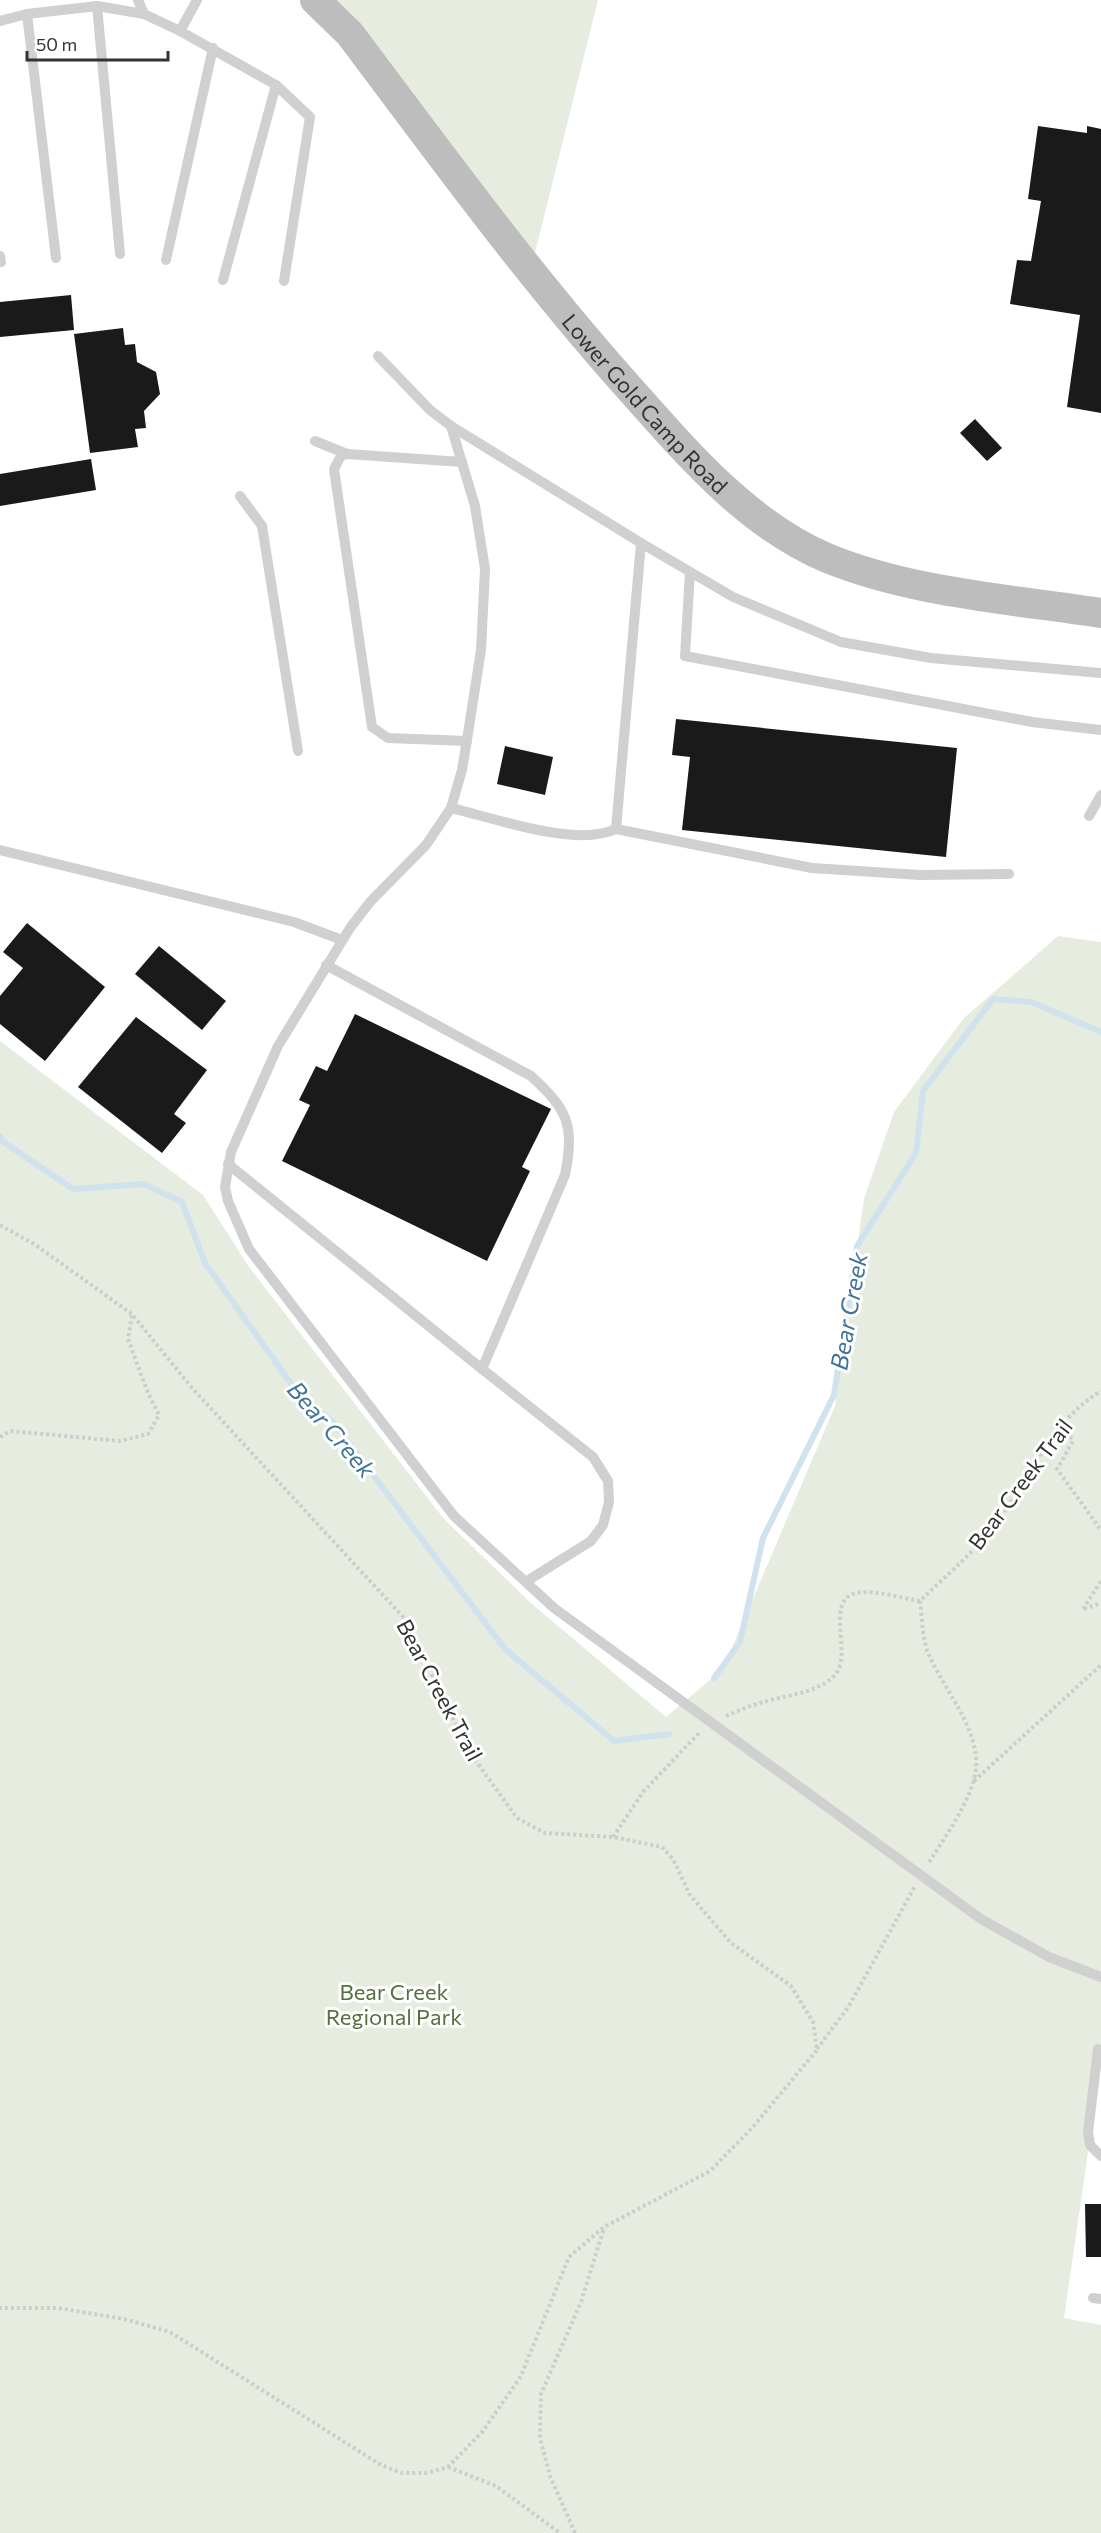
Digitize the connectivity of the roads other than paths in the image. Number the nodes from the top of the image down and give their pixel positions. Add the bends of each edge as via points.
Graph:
1 (138, 0) edge
2 (197, 0) edge
3 (315, 0) edge
4 (96, 6) junction
5 (27, 14) junction
6 (144, 14) junction
7 (0, 21) edge
8 (180, 31) junction
9 (213, 48) junction
10 (276, 85) junction
11 (120, 254) dead end
12 (56, 258) dead end
13 (166, 260) dead end
14 (223, 280) dead end
15 (284, 281) dead end
16 (378, 356) dead end
17 (451, 426) junction
18 (315, 441) dead end
19 (347, 454) junction
20 (462, 462) junction
21 (240, 496) dead end
22 (641, 543) junction
23 (690, 572) junction
24 (1101, 613) edge
25 (1101, 673) edge
26 (1101, 730) edge
27 (467, 741) junction
28 (298, 751) dead end
29 (1101, 795) edge
30 (451, 808) junction
31 (1089, 816) dead end
32 (616, 828) junction
33 (0, 850) edge
34 (1009, 874) dead end
35 (342, 940) junction
36 (326, 965) junction
37 (228, 1164) junction
38 (482, 1369) junction
39 (527, 1581) junction
40 (1101, 1977) edge
41 (1098, 2049) dead end
42 (1101, 2156) edge

1 - 6 lane
2 - 8 lane
3 - 24 street, Lower Gold Camp Road via 350,34 530,273 592,347 677,441 766,523 827,558 867,572 968,593
4 - 5 lane
4 - 6 lane
4 - 11 lane
5 - 7 lane
5 - 12 lane
6 - 8 lane
8 - 9 lane
9 - 10 lane
9 - 13 lane
10 - 14 lane
10 - 15 lane via 310,117
16 - 17 lane
17 - 20 lane
17 - 22 lane
18 - 19 lane
19 - 20 lane
19 - 27 lane via 341,456 334,469 372,727 388,738
20 - 27 lane via 475,506 485,569 481,650
21 - 28 lane via 262,526
22 - 23 lane
22 - 32 lane
23 - 25 lane via 733,597 841,642 931,658
23 - 26 lane via 684,656 1032,722
27 - 30 lane
29 - 31 lane
30 - 32 lane via 569,836 602,836
30 - 35 lane via 426,845 370,902
32 - 34 lane via 812,868 920,875
33 - 35 lane via 294,922
35 - 36 lane
36 - 37 lane via 278,1046
36 - 38 lane via 531,1076 557,1100 566,1119 569,1154 565,1175
37 - 38 lane
37 - 39 lane via 228,1201 249,1249 454,1516
38 - 39 lane via 593,1458 608,1481 609,1502 603,1525 591,1541
39 - 40 lane via 554,1608 981,1919 1049,1957
41 - 42 lane via 1088,2132 1090,2145

